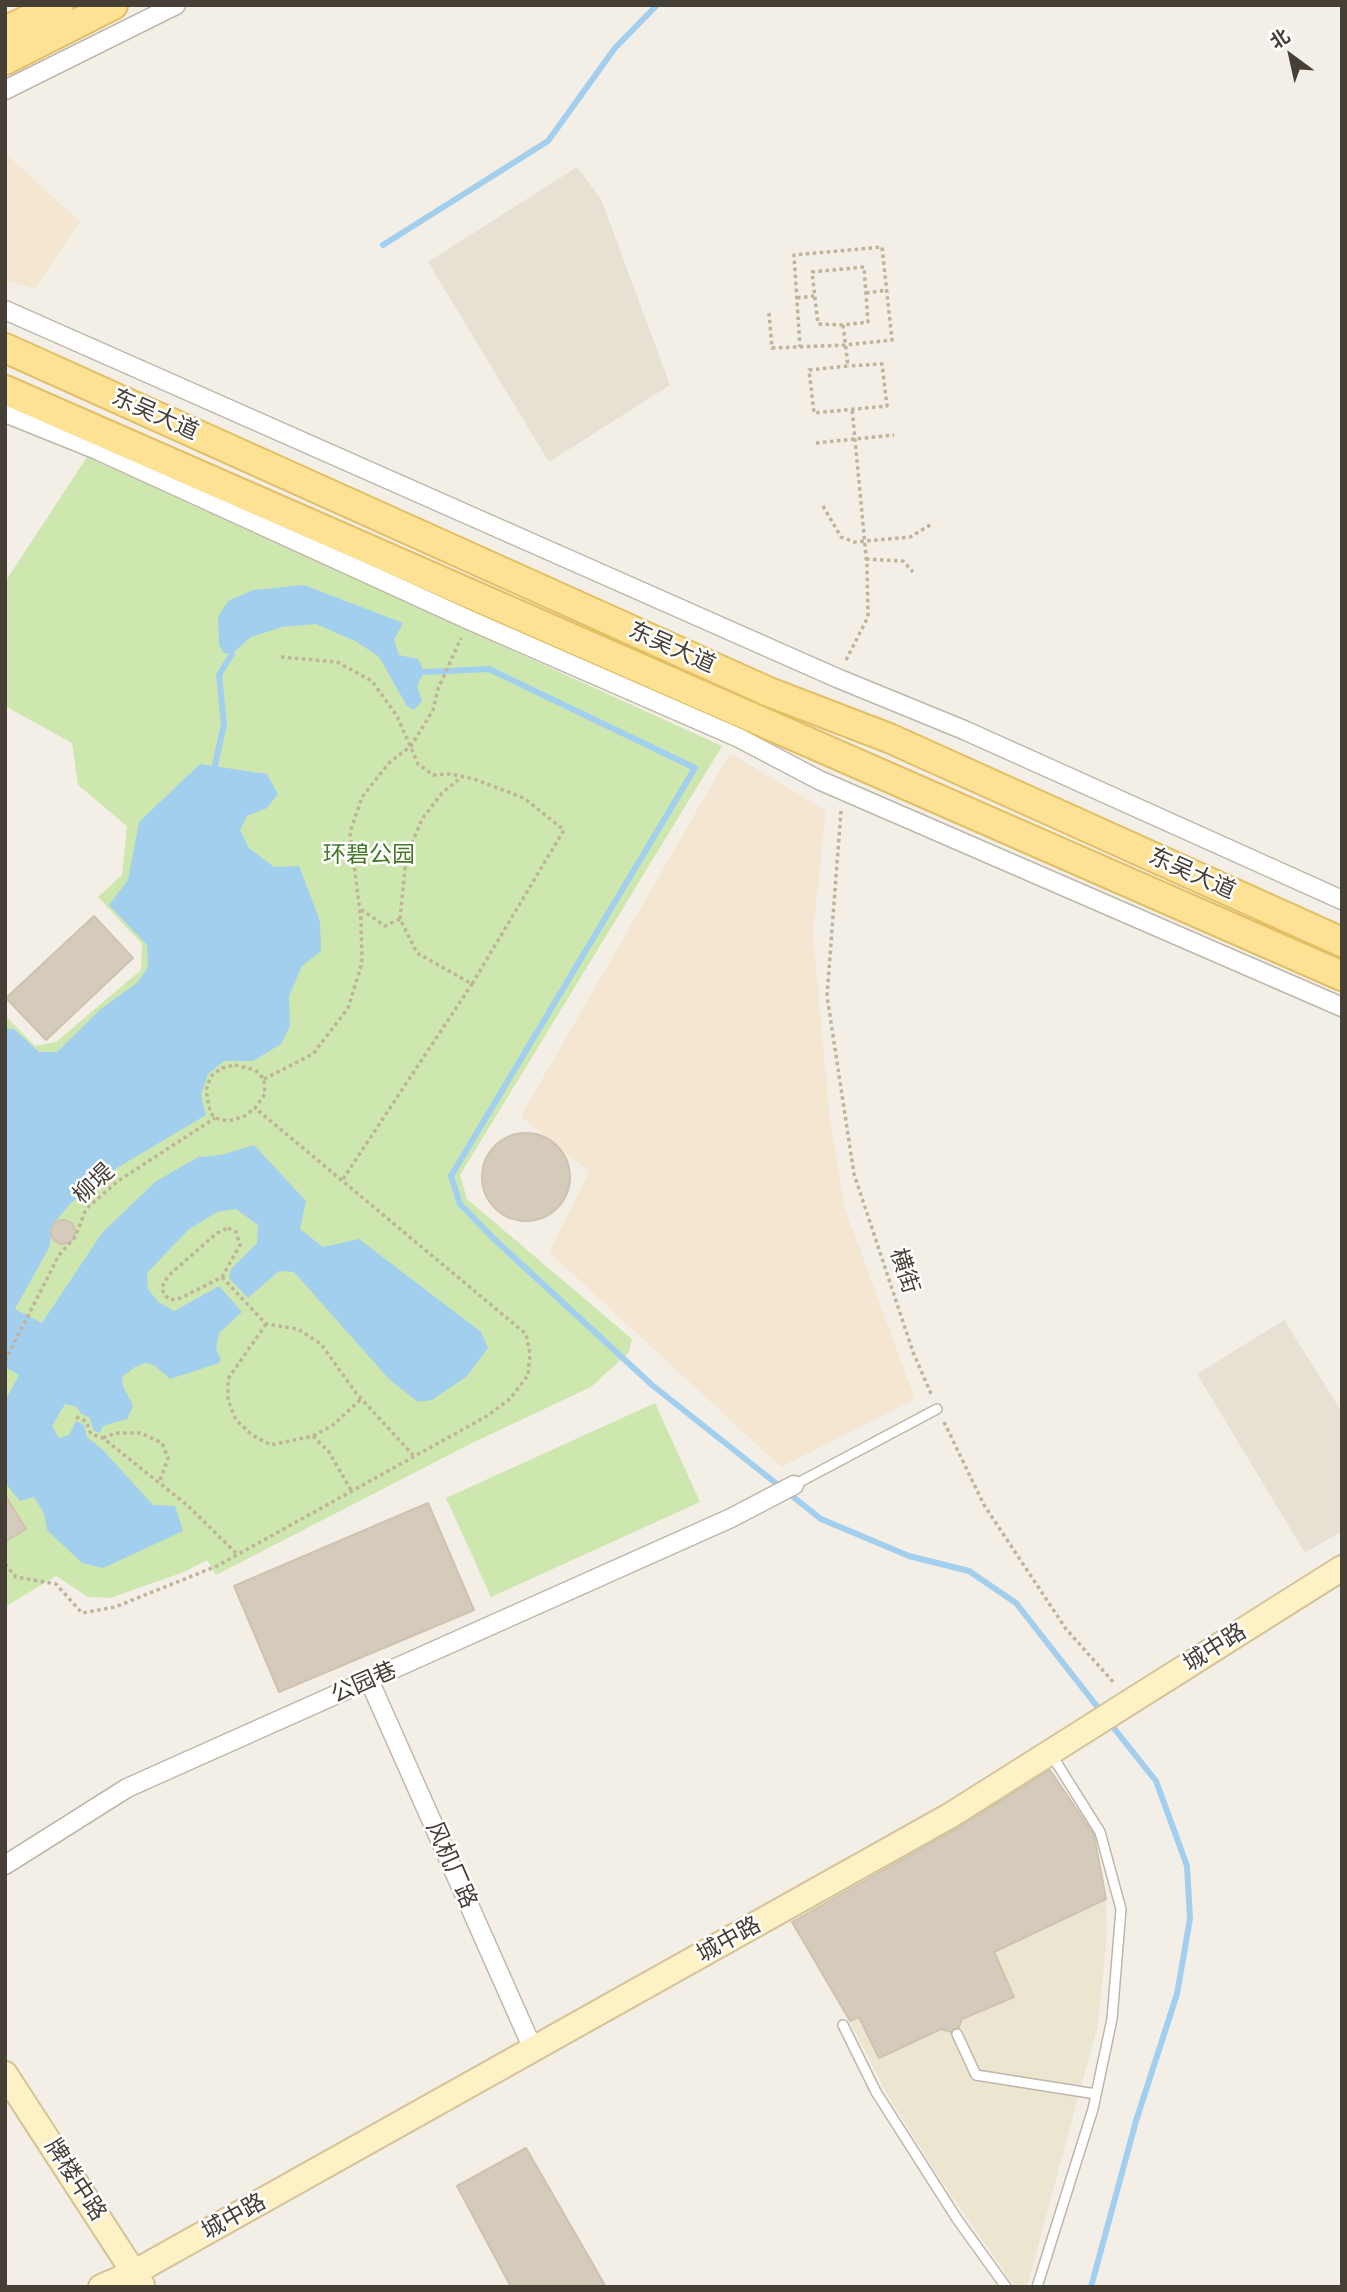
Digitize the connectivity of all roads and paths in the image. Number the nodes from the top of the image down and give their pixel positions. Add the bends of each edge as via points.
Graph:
1 (58, 5) edge
2 (113, 5) edge
3 (176, 5) edge
4 (5, 32) edge
5 (5, 60) edge
6 (5, 90) edge
7 (887, 290) junction
8 (866, 293) junction
9 (814, 296) junction
10 (797, 298) junction
11 (5, 310) edge
12 (769, 313) dead end
13 (843, 325) junction
14 (845, 345) junction
15 (800, 347) junction
16 (5, 348) edge
17 (848, 366) junction
18 (5, 390) edge
19 (852, 408) junction
20 (5, 413) edge
21 (894, 435) dead end
22 (855, 439) junction
23 (816, 443) dead end
24 (823, 506) dead end
25 (932, 524) dead end
26 (865, 541) junction
27 (866, 559) junction
28 (913, 572) dead end
29 (281, 657) dead end
30 (452, 658) dead end
31 (837, 678) junction
32 (411, 746) junction
33 (463, 776) junction
34 (843, 790) junction
35 (1342, 900) edge
36 (359, 908) junction
37 (400, 919) junction
38 (1342, 942) edge
39 (1342, 976) edge
40 (472, 984) junction
41 (1342, 1007) edge
42 (264, 1079) junction
43 (256, 1108) junction
44 (215, 1118) junction
45 (342, 1179) junction
46 (222, 1277) junction
47 (266, 1324) junction
48 (5, 1361) edge
49 (361, 1399) junction
50 (937, 1409) junction
51 (76, 1417) dead end
52 (313, 1436) junction
53 (103, 1438) junction
54 (413, 1455) junction
55 (159, 1483) junction
56 (794, 1485) joint
57 (351, 1490) junction
58 (237, 1555) junction
59 (5, 1564) edge
60 (1342, 1568) edge
61 (369, 1680) junction
62 (1124, 1706) junction
63 (1050, 1753) junction
64 (5, 1865) edge
65 (843, 2025) dead end
66 (957, 2034) dead end
67 (533, 2049) junction
68 (5, 2074) edge
69 (1096, 2094) junction
70 (139, 2279) edge
71 (101, 2287) edge
72 (1006, 2287) edge
73 (1037, 2287) edge

1 - 4 main road
2 - 5 main road
3 - 6 street
7 - 8 path
7 - 10 path via 882,247 794,255
7 - 14 path via 892,340
8 - 9 path via 864,267 812,272
8 - 13 path via 868,322
9 - 10 path
9 - 13 path via 818,324
10 - 15 path
11 - 31 street
12 - 15 path via 772,348
13 - 14 path
14 - 15 path
14 - 17 path
16 - 38 main road, 东吴大道 via 757,687 889,738
17 - 19 path via 882,364 887,406
17 - 19 path via 809,370 814,413
18 - 39 main road, 东吴大道
19 - 22 path
20 - 34 street via 739,738
21 - 22 path
22 - 23 path
22 - 26 path
24 - 26 path via 841,537
25 - 26 path via 909,537
26 - 27 path
27 - 28 path via 904,561
27 - 31 path via 868,617
29 - 32 path via 337,662 372,681
30 - 32 path via 433,710
31 - 35 street via 964,730
32 - 33 path via 418,764 433,775
32 - 36 path via 389,763 362,797 350,832
33 - 37 path via 422,819 406,858
33 - 40 path via 524,798 564,830
34 - 41 street
34 - 50 path, 横街 via 827,996 852,1160 913,1352
36 - 37 path via 385,926
36 - 42 path via 362,962 348,1008 313,1054
37 - 40 path via 417,953
40 - 45 path
42 - 43 path via 265,1094
42 - 44 path via 255,1070 235,1065 211,1076 206,1100
43 - 44 path via 228,1121
43 - 45 path
44 - 48 path, 柳堤 via 118,1181 86,1209
45 - 54 path via 526,1334 528,1375 510,1399
46 - 46 path via 240,1245 236,1232 228,1228 168,1276 162,1287 171,1300
46 - 47 path
47 - 49 path via 298,1329 321,1344
47 - 52 path via 228,1379 228,1400 236,1420 271,1445
49 - 52 path
49 - 54 path
50 - 56 lane
50 - 62 path, 横街 via 984,1505 1066,1629
51 - 53 path via 86,1421 91,1434
52 - 57 path via 329,1452
53 - 55 path
53 - 55 path via 141,1433 162,1443 169,1458
54 - 57 path
55 - 58 path
56 - 61 street, 公园巷 via 731,1518
57 - 58 path
58 - 59 path via 115,1607 82,1613 56,1584 16,1577
60 - 62 street, 城中路
61 - 64 street, 公园巷 via 127,1788
61 - 67 street, 风机厂路
62 - 63 street, 城中路
63 - 67 street, 城中路 via 951,1815
63 - 69 lane via 1100,1832 1121,1909 1112,2019
65 - 72 lane via 876,2092
66 - 69 lane via 976,2075
67 - 70 street, 城中路
68 - 70 street, 牌楼中路
69 - 73 lane
70 - 71 street, 城中路

